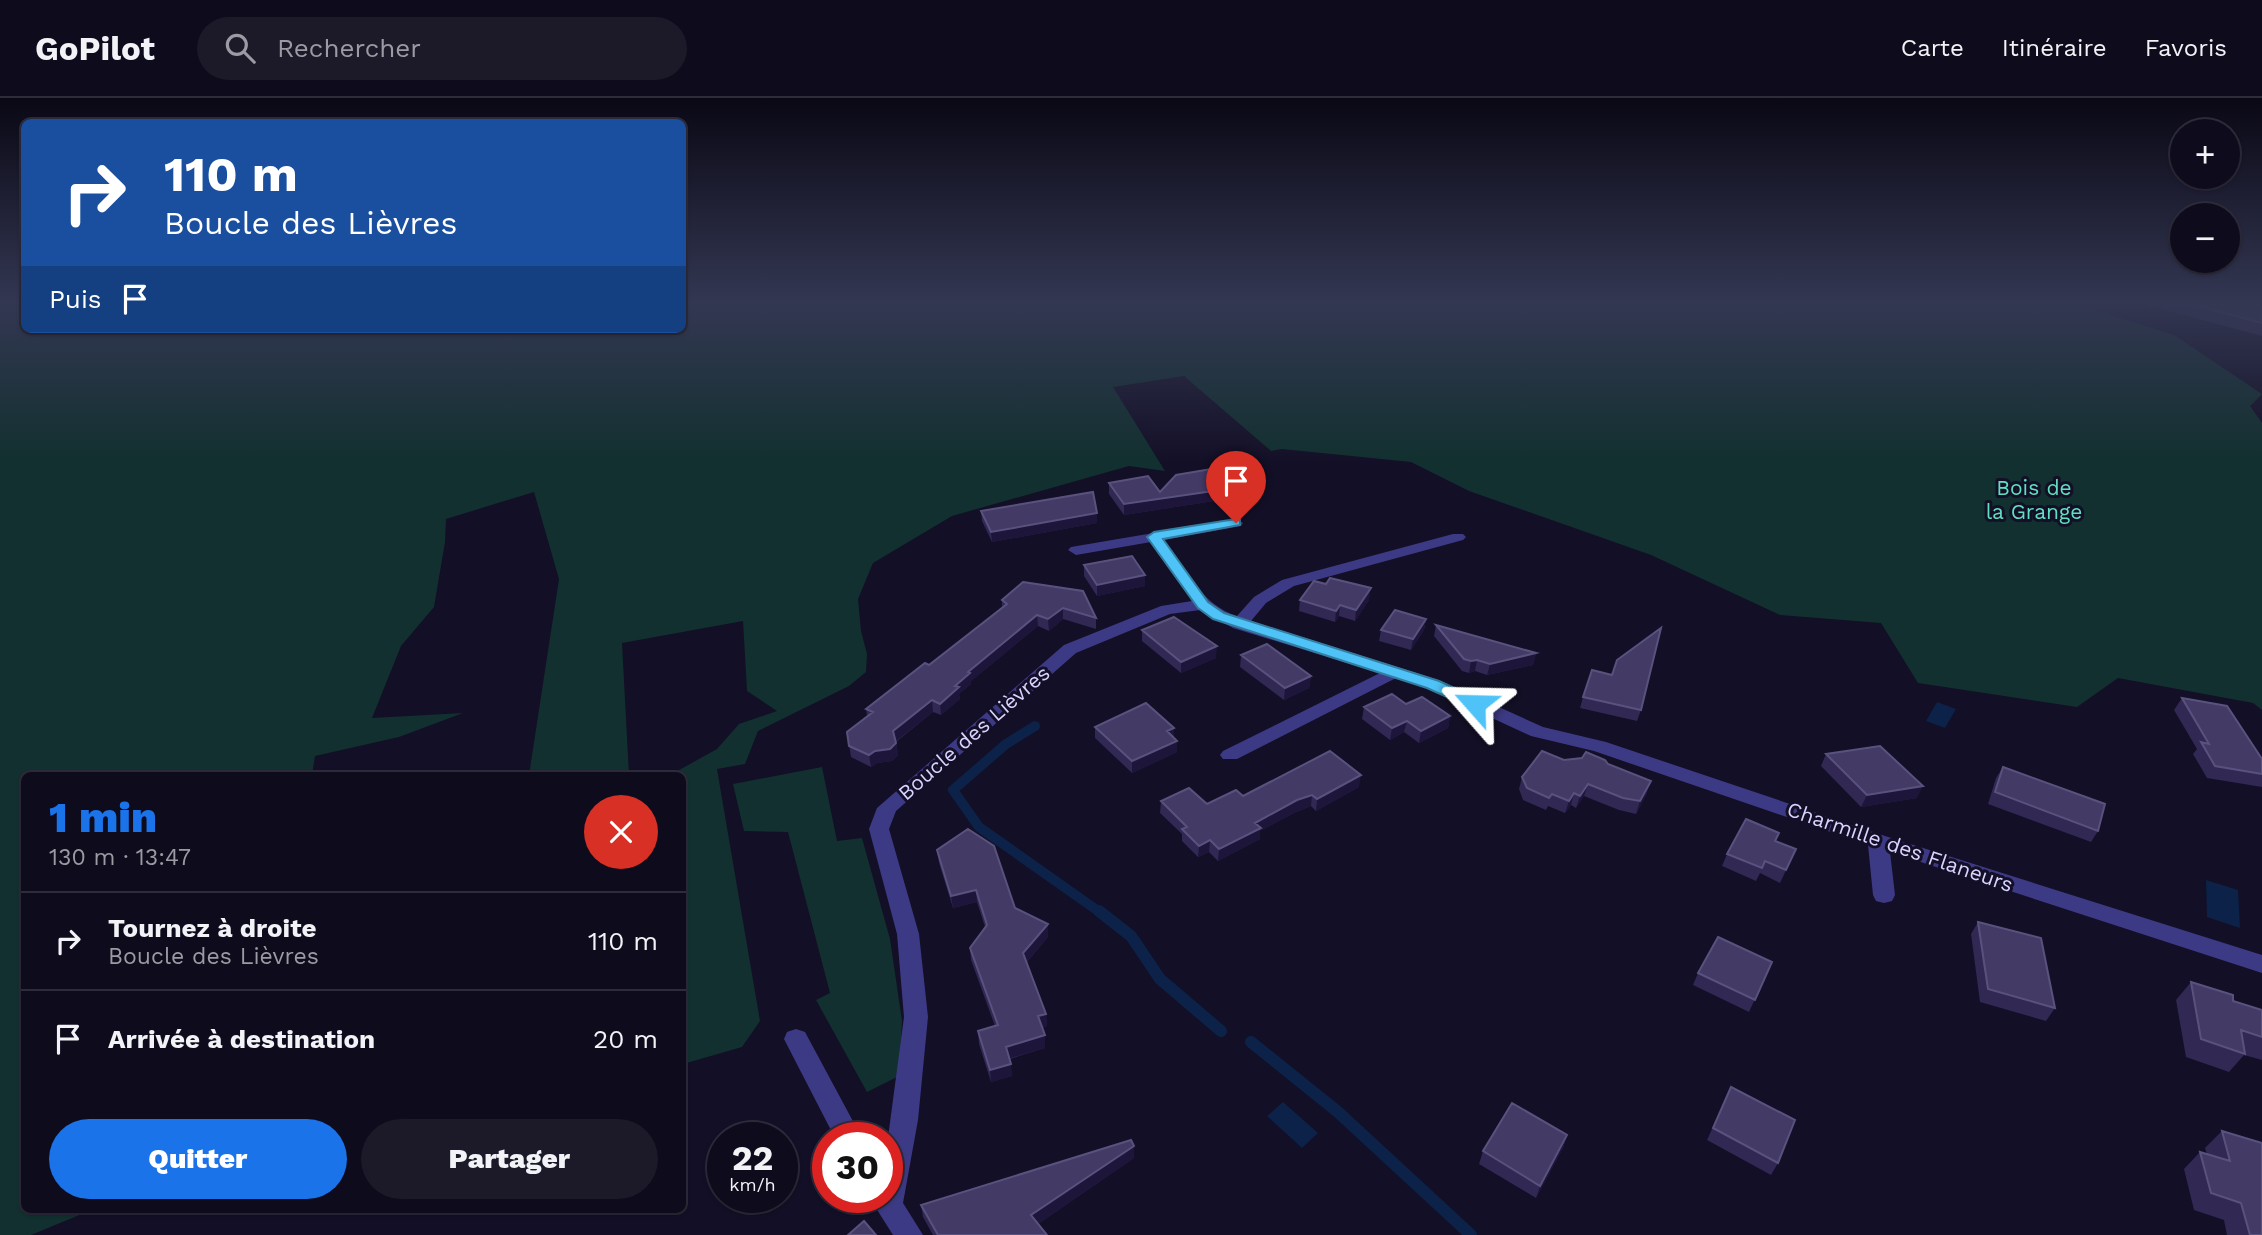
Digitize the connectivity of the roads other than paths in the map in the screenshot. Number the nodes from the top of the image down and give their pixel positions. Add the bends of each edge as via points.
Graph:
1 (1236, 523) dead end
2 (1154, 537) junction
3 (1458, 537) dead end
4 (1076, 550) dead end
5 (1203, 605) junction
6 (1239, 624) junction
7 (1395, 672) junction
8 (1230, 755) dead end
9 (1878, 841) junction
10 (1884, 895) dead end
11 (2262, 964) edge
12 (796, 1039) dead end
13 (840, 1122) edge
14 (903, 1129) edge
15 (894, 1213) edge
16 (909, 1235) edge

1 - 2 street
2 - 4 street
2 - 5 street
3 - 6 street via 1288,583 1260,600
5 - 6 street
5 - 14 street, Boucle des Lièvres via 1167,609 1070,649 887,808 879,829 908,934 916,1017
6 - 7 street
7 - 8 street
7 - 9 street, Charmille des Flaneurs via 1433,684 1538,732 1599,746
9 - 10 street
9 - 11 street, Charmille des Flaneurs
12 - 13 street
15 - 16 street

